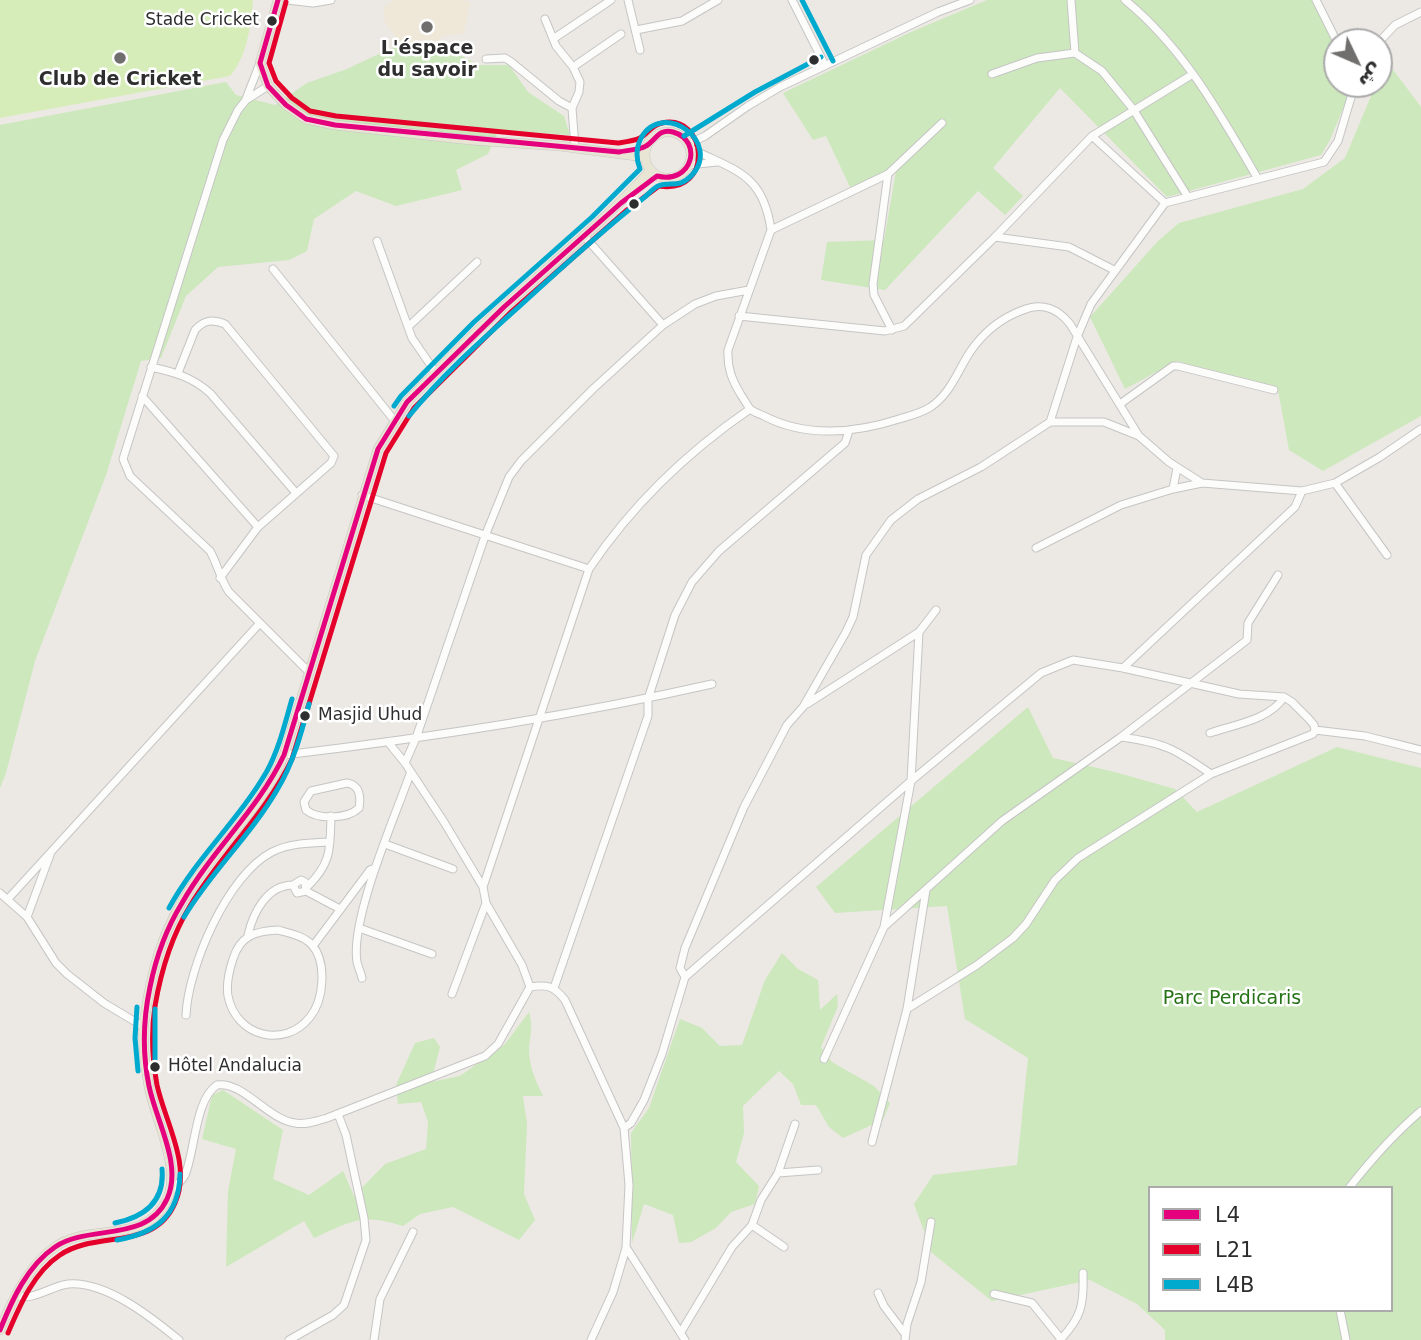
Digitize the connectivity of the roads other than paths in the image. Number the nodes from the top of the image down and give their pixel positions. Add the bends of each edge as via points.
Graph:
1 (278, 0) edge
2 (287, 0) edge
3 (331, 0) edge
4 (611, 0) edge
5 (628, 0) edge
6 (718, 0) edge
7 (970, 0) edge
8 (1071, 0) edge
9 (1125, 0) edge
10 (1316, 0) edge
11 (795, 2) edge
12 (1421, 12) edge
13 (545, 19) dead end
14 (1330, 28) edge
15 (1392, 28) edge
16 (636, 30) junction
17 (621, 34) dead end
18 (553, 39) junction
19 (640, 50) dead end
20 (1075, 53) junction
21 (486, 59) dead end
22 (260, 63) junction
23 (825, 65) junction
24 (573, 67) junction
25 (992, 74) dead end
26 (1193, 74) junction
27 (268, 86) junction
28 (1351, 98) edge
29 (246, 100) junction
30 (572, 108) junction
31 (1133, 109) junction
32 (942, 123) dead end
33 (1092, 136) junction
34 (646, 146) junction
35 (689, 146) junction
36 (575, 147) junction
37 (619, 152) junction
38 (644, 157) junction
39 (718, 162) junction
40 (688, 165) junction
41 (653, 173) junction
42 (888, 174) junction
43 (1258, 179) junction
44 (1188, 197) junction
45 (1165, 203) junction
46 (771, 230) junction
47 (585, 237) junction
48 (995, 237) junction
49 (377, 242) dead end
50 (477, 262) dead end
51 (273, 269) dead end
52 (1114, 270) junction
53 (749, 290) junction
54 (739, 316) junction
55 (663, 325) junction
56 (408, 327) junction
57 (892, 330) junction
58 (1077, 337) junction
59 (151, 367) junction
60 (178, 373) junction
61 (436, 373) junction
62 (1274, 390) dead end
63 (142, 396) junction
64 (1120, 404) junction
65 (750, 409) junction
66 (394, 420) junction
67 (1050, 422) junction
68 (1421, 429) edge
69 (849, 431) junction
70 (1139, 436) junction
71 (1177, 468) junction
72 (1202, 483) junction
73 (1335, 483) junction
74 (1173, 489) junction
75 (1302, 491) junction
76 (296, 493) junction
77 (362, 495) junction
78 (258, 527) junction
79 (485, 536) junction
80 (1036, 548) dead end
81 (1387, 555) dead end
82 (589, 569) junction
83 (1278, 575) dead end
84 (220, 578) junction
85 (936, 610) dead end
86 (260, 623) junction
87 (919, 632) junction
88 (1123, 668) junction
89 (309, 672) junction
90 (1192, 683) junction
91 (712, 684) dead end
92 (1283, 697) junction
93 (648, 699) junction
94 (803, 707) junction
95 (540, 718) junction
96 (1315, 730) junction
97 (1210, 733) dead end
98 (1121, 737) junction
99 (416, 738) junction
100 (388, 743) junction
101 (1421, 750) edge
102 (284, 755) junction
103 (405, 764) junction
104 (410, 774) junction
105 (1211, 774) junction
106 (911, 781) junction
107 (331, 816) junction
108 (330, 842) junction
109 (385, 844) junction
110 (52, 851) junction
111 (376, 867) junction
112 (453, 869) dead end
113 (483, 887) junction
114 (306, 889) junction
115 (927, 889) junction
116 (0, 892) edge
117 (8, 899) junction
118 (486, 903) junction
119 (340, 909) junction
120 (27, 917) junction
121 (884, 927) junction
122 (359, 928) junction
123 (248, 935) junction
124 (313, 946) junction
125 (432, 954) dead end
126 (685, 977) junction
127 (362, 978) dead end
128 (530, 987) junction
129 (554, 988) junction
130 (452, 994) dead end
131 (907, 1009) junction
132 (186, 1015) dead end
133 (144, 1027) junction
134 (824, 1059) dead end
135 (1421, 1111) edge
136 (338, 1114) junction
137 (795, 1124) dead end
138 (624, 1128) junction
139 (872, 1142) dead end
140 (818, 1170) dead end
141 (778, 1173) junction
142 (1350, 1186) edge
143 (170, 1192) junction
144 (931, 1222) dead end
145 (752, 1225) junction
146 (413, 1232) dead end
147 (626, 1247) junction
148 (783, 1247) dead end
149 (1083, 1273) dead end
150 (878, 1293) dead end
151 (995, 1294) dead end
152 (16, 1295) junction
153 (1340, 1312) edge
154 (0, 1330) edge
155 (681, 1332) junction
156 (905, 1337) edge
157 (1061, 1339) edge
158 (179, 1340) edge
159 (289, 1340) edge
160 (374, 1340) edge
161 (591, 1340) edge
162 (685, 1340) edge
163 (1346, 1340) edge

1 - 22 main road
2 - 3 street
4 - 18 street
5 - 16 street
6 - 16 street via 682,21
7 - 23 street
8 - 20 street
9 - 26 street via 1158,29
10 - 14 street
11 - 23 street
12 - 15 street
13 - 18 street
16 - 19 street
17 - 24 street
18 - 24 street
20 - 25 street via 1037,58
20 - 31 street via 1102,71
21 - 30 street via 505,58
22 - 27 main road
22 - 29 street
23 - 35 street via 780,87
24 - 30 street via 580,82
26 - 31 street
26 - 43 street
27 - 29 street
27 - 36 main road via 306,119 335,125
28 - 43 street via 1338,141 1324,162
29 - 59 street via 223,140
30 - 36 street
31 - 33 street
31 - 44 street
32 - 42 street
33 - 45 street
33 - 48 street
34 - 35 main road via 654,135 669,131
34 - 37 main road
34 - 38 main road
35 - 39 street
35 - 40 main road
36 - 37 main road
37 - 38 main road
38 - 41 main road
39 - 40 street
39 - 46 street via 747,176 759,192
40 - 41 main road via 678,176 664,178
41 - 47 main road
42 - 46 street
42 - 57 street via 873,284
43 - 44 street
44 - 45 street
45 - 52 street
46 - 53 street
47 - 55 street
47 - 61 main road
48 - 52 street via 1069,247
48 - 57 street via 910,323
49 - 56 street
50 - 56 street
51 - 66 street
52 - 58 street via 1091,304
53 - 54 street
53 - 55 street via 695,304
54 - 57 street
54 - 65 street via 727,363
55 - 79 street via 521,461 501,492
56 - 61 street
58 - 64 street
58 - 67 street
58 - 69 street via 1062,314 1051,308 1022,310 984,333 949,388 928,408
59 - 60 street
59 - 63 street
60 - 76 street via 210,393
60 - 76 street via 199,325 211,320 225,324 333,454 331,463
61 - 66 main road
62 - 64 street via 1173,366
63 - 78 street
63 - 84 street via 124,454 126,470 202,542
64 - 70 street
65 - 69 street via 778,424
65 - 82 street via 662,480 613,534
66 - 77 main road
67 - 70 street via 1104,422
67 - 94 street via 981,467 918,499 891,520 866,555 853,617
68 - 73 street
69 - 93 street via 845,443 719,551 692,582 675,615
70 - 71 street
71 - 72 street
71 - 74 street
72 - 74 street
72 - 75 street
73 - 75 street
73 - 81 street
74 - 80 street via 1121,505
75 - 88 street via 1295,507
76 - 78 street
77 - 79 street
77 - 89 main road
78 - 84 street
79 - 82 street
79 - 99 street
82 - 95 street
83 - 90 street via 1248,623 1247,640
84 - 86 street
85 - 87 street
86 - 89 street
86 - 110 street
87 - 94 street
87 - 106 street
88 - 90 street
88 - 106 street via 1073,660 1041,673
89 - 102 main road
90 - 92 street via 1239,694
90 - 98 street
91 - 93 street
92 - 96 street
92 - 97 street via 1267,713
93 - 95 street
93 - 129 street via 648,716
94 - 126 street via 787,726 744,807 684,948 680,968
95 - 99 street
95 - 113 street
96 - 101 street
96 - 105 street
98 - 105 street via 1170,747
98 - 115 street via 1002,821
99 - 100 street
99 - 103 street
100 - 102 street
100 - 103 street
102 - 133 main road via 274,780 194,883 171,922 150,979
103 - 104 street
104 - 109 street
104 - 113 street
105 - 131 street via 1078,858 1055,880 1013,938
106 - 121 street
106 - 126 street
107 - 107 street via 352,814 359,808 360,795 352,784 317,789 305,797 310,813
107 - 108 street
108 - 114 street via 324,869
108 - 132 street via 276,850 238,883 217,916 191,978
109 - 111 street
109 - 112 street
110 - 117 street
110 - 120 street
111 - 119 street
111 - 122 street
113 - 118 street
114 - 119 street
114 - 123 street via 301,880 269,895 255,914
115 - 121 street
115 - 131 street
116 - 117 street
117 - 120 street
118 - 128 street
118 - 130 street
119 - 124 street
120 - 133 street via 67,974
121 - 134 street
122 - 125 street
122 - 127 street via 357,962
123 - 124 street via 278,930
123 - 124 street via 236,949 229,970 228,996 244,1025 272,1036 300,1027 314,1012 322,981
126 - 138 street via 644,1100
128 - 129 street
128 - 136 street via 498,1044 485,1056
129 - 138 street via 565,1000
131 - 139 street
133 - 143 main road via 149,1086 169,1164
135 - 142 street
136 - 143 street via 294,1123 268,1112 231,1086 217,1085 209,1091 192,1138 186,1172
136 - 159 street via 366,1240 344,1305
137 - 141 street
138 - 147 street
140 - 141 street
141 - 145 street
143 - 152 main road via 159,1212 144,1225 82,1235 53,1248
144 - 156 street
145 - 148 street
145 - 155 street via 732,1247
146 - 160 street via 380,1299
147 - 155 street
147 - 161 street via 613,1292
149 - 157 street via 1082,1307
150 - 156 street
151 - 157 street via 1032,1303
152 - 154 main road
152 - 158 street via 29,1297 69,1284 90,1286 146,1314
153 - 163 street
155 - 162 street

